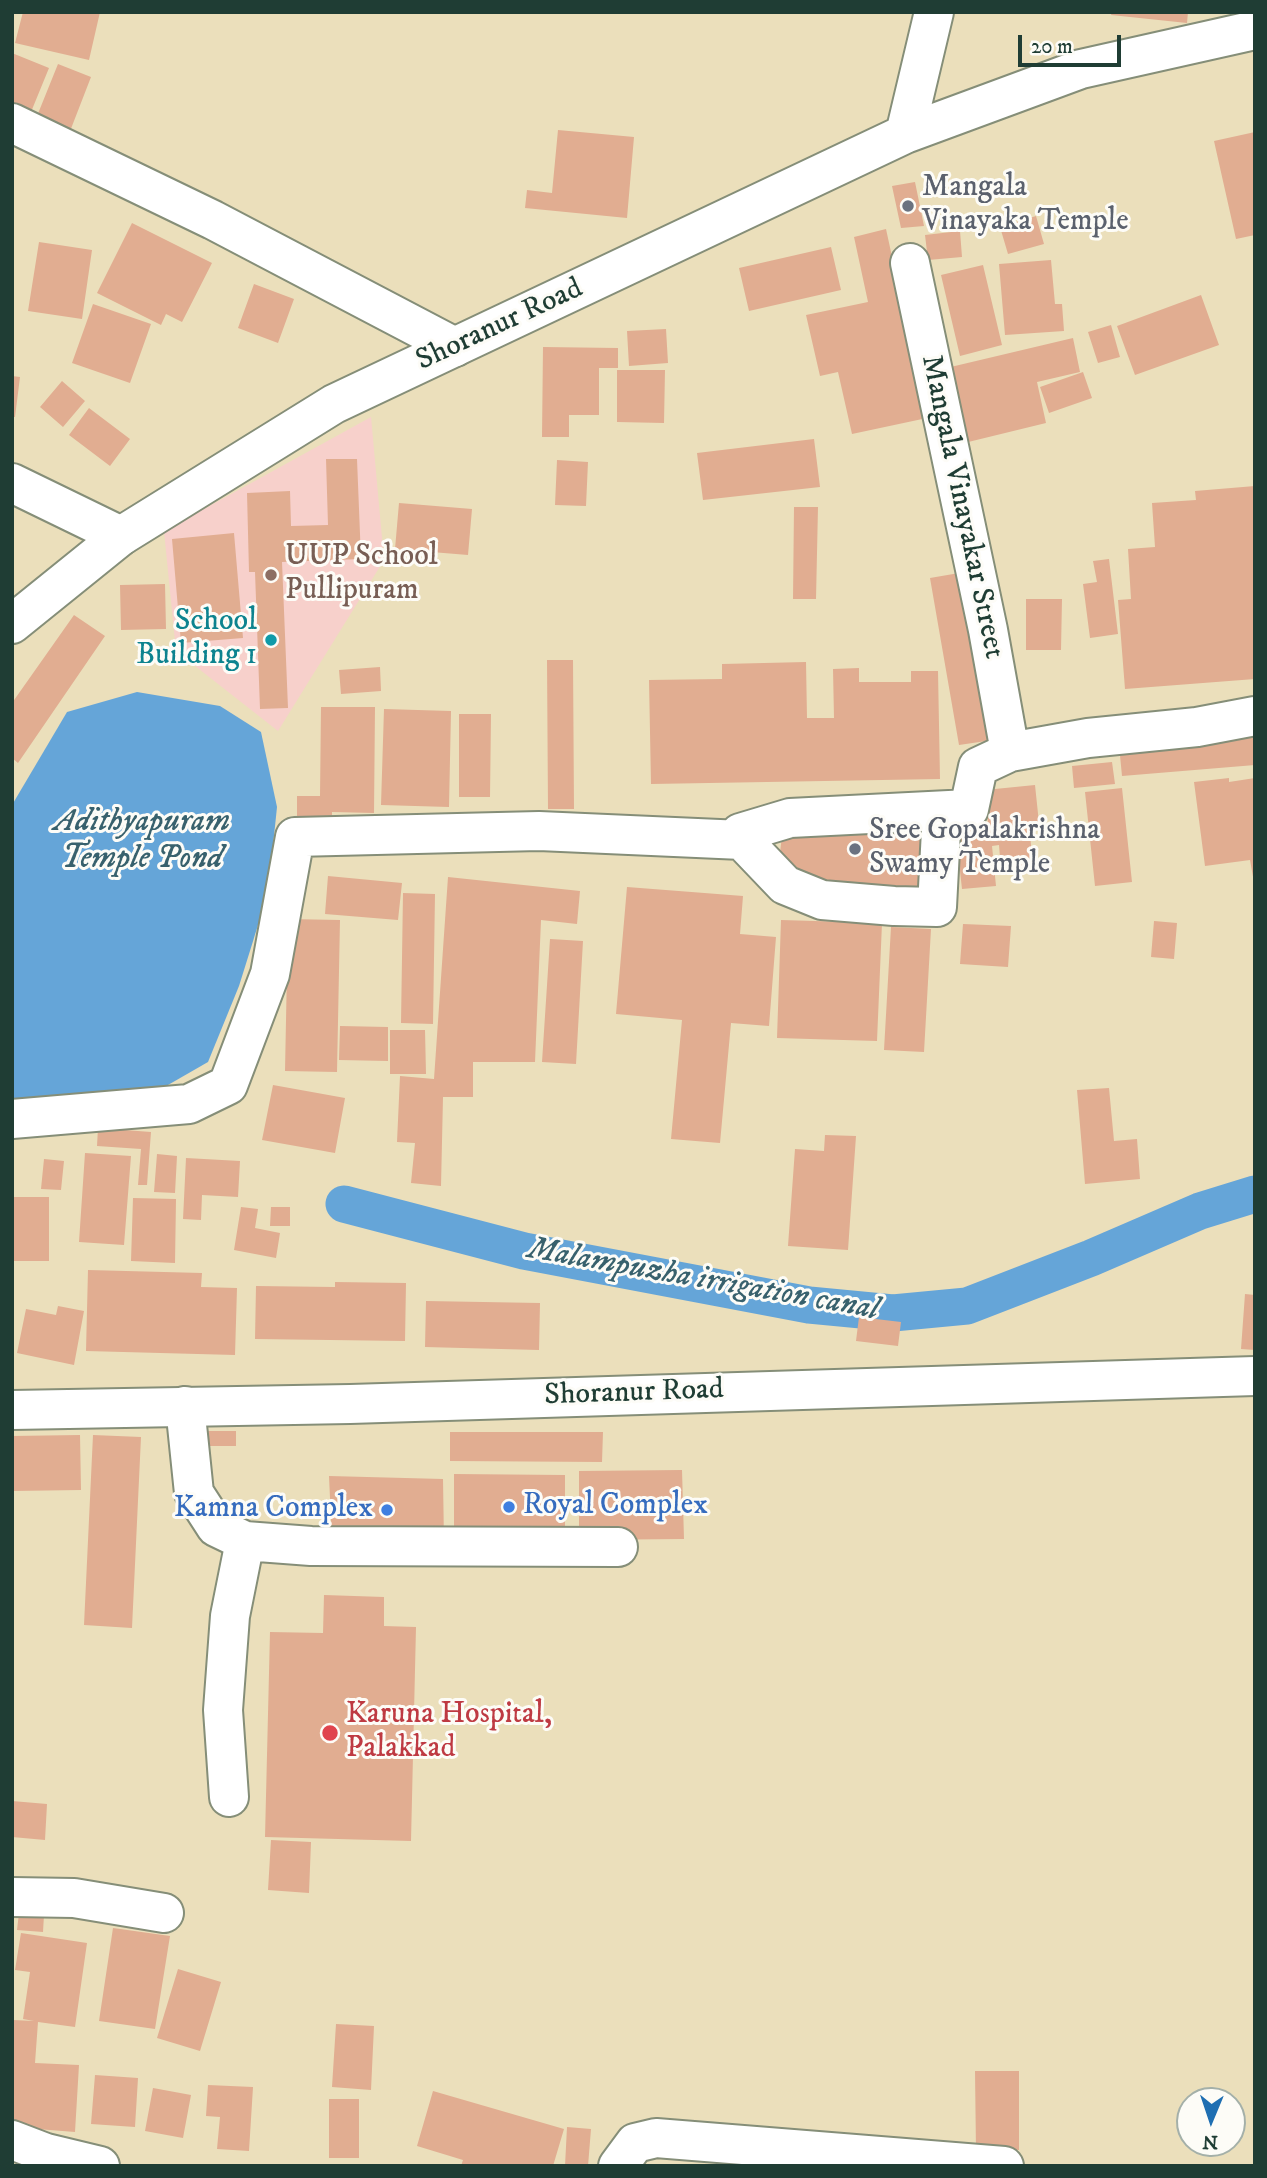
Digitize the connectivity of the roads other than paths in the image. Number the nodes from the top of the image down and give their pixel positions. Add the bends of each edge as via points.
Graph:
1 (934, 12) edge
2 (1255, 30) edge
3 (12, 123) edge
4 (905, 134) junction
5 (910, 263) dead end
6 (455, 347) junction
7 (12, 483) edge
8 (121, 536) junction
9 (12, 624) edge
10 (1255, 716) edge
11 (1010, 752) junction
12 (942, 811) junction
13 (741, 840) junction
14 (12, 1119) edge
15 (1255, 1376) edge
16 (185, 1406) junction
17 (12, 1410) edge
18 (245, 1541) junction
19 (618, 1547) dead end
20 (229, 1797) dead end
21 (12, 1897) edge
22 (164, 1913) dead end
23 (12, 2140) edge
24 (100, 2166) edge
25 (618, 2166) edge
26 (1004, 2166) edge

1 - 4 street
2 - 4 street, Shoranur Road via 1081,69
3 - 6 street via 213,220
4 - 6 street, Shoranur Road
5 - 11 street, Mangala Vinayakar Street
6 - 8 street, Shoranur Road via 334,404
7 - 8 street
8 - 9 street, Shoranur Road
10 - 11 street
11 - 12 street via 978,766 969,809
12 - 13 street via 790,818 740,833
12 - 13 street via 937,907 822,900 785,885
13 - 14 street via 539,831 295,837 270,974 228,1085 189,1104
15 - 16 street, Shoranur Road
16 - 17 street, Shoranur Road
16 - 18 street via 194,1493 216,1527
18 - 19 street via 311,1546
18 - 20 street via 230,1616 223,1710
21 - 22 street via 74,1898
23 - 24 street
25 - 26 street via 635,2143 656,2138

